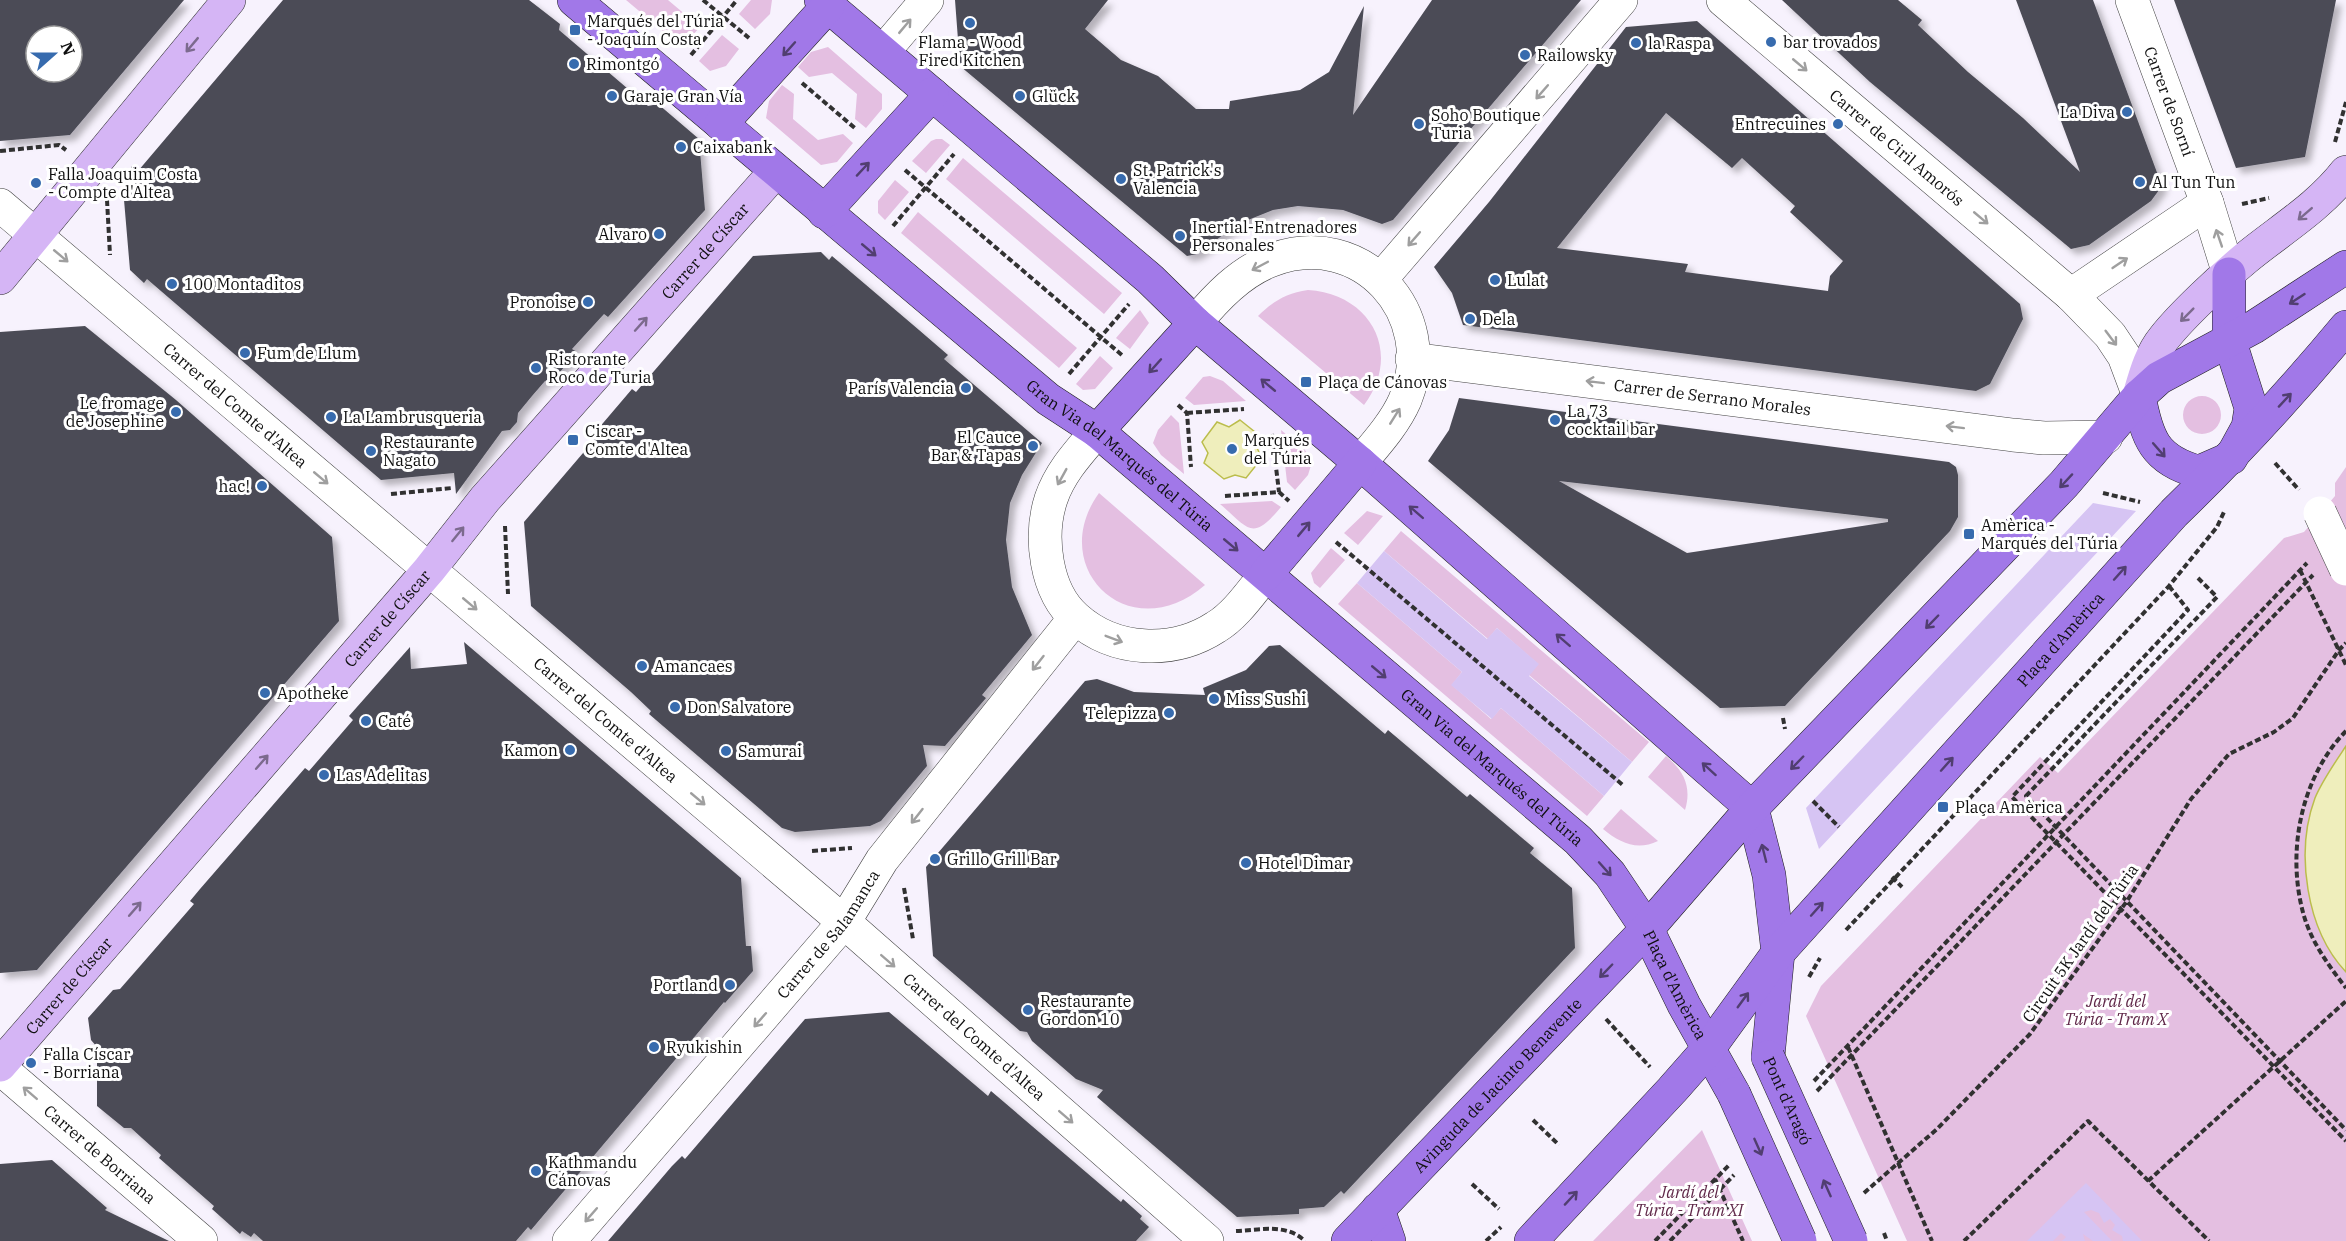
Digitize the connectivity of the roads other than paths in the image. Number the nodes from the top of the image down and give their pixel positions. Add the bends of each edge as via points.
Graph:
1 (229, 0) edge
2 (574, 0) edge
3 (927, 0) edge
4 (1621, 0) edge
5 (1723, 0) edge
6 (2132, 0) edge
7 (825, 3) edge
8 (883, 52) junction
9 (932, 94) junction
10 (721, 124) junction
11 (775, 172) junction
12 (2346, 172) edge
13 (2207, 203) junction
14 (0, 205) edge
15 (824, 212) junction
16 (36, 236) junction
17 (2346, 267) edge
18 (2229, 273) junction
19 (0, 278) edge
20 (1381, 279) junction
21 (2071, 296) junction
22 (1195, 323) junction
23 (2346, 327) edge
24 (2229, 339) junction
25 (1412, 359) junction
26 (2139, 396) junction
27 (1097, 431) junction
28 (2106, 437) junction
29 (2231, 458) junction
30 (1360, 463) junction
31 (2320, 513) dead end
32 (2346, 569) edge
33 (429, 570) junction
34 (1266, 574) junction
35 (1075, 618) junction
36 (1752, 808) junction
37 (844, 922) junction
38 (1647, 929) junction
39 (1778, 953) junction
40 (1709, 1047) junction
41 (0, 1066) edge
42 (1378, 1209) junction
43 (201, 1241) edge
44 (569, 1241) edge
45 (1207, 1241) edge
46 (1348, 1241) edge
47 (1389, 1241) edge
48 (1531, 1241) edge
49 (1800, 1241) edge
50 (1851, 1241) edge

1 -> 16 street
2 - 10 main road, Gran Via del Marqués del Túria
8 -> 3 street
4 -> 20 street
5 -> 21 street, Carrer de Ciril Amorós
6 - 13 street, Carrer de Sorní
7 - 8 main road
7 -> 10 main road
8 - 9 main road
15 -> 9 main road
9 - 22 main road via 1150,279
10 - 11 main road, Gran Via del Marqués del Túria
11 - 15 main road, Gran Via del Marqués del Túria
33 -> 11 street, Carrer de Císcar via 485,499
12 -> 18 street, Plaça d'Amèrica via 2334,188 2286,230
18 -> 13 street
21 -> 13 street
14 - 16 street, Carrer del Comte d'Altea
15 -> 27 main road, Gran Via del Marqués del Túria via 1048,399
16 - 19 street
16 -> 33 street, Carrer del Comte d'Altea
17 -> 24 main road, Plaça d'Amèrica
18 - 24 main road
18 -> 26 street, Plaça d'Amèrica via 2164,338 2149,362
20 -> 22 street via 1354,261 1325,251 1300,253 1272,260 1245,274 1218,296
20 - 25 street via 1398,302
21 -> 26 street via 2110,335 2124,356
22 -> 27 main road
30 -> 22 main road
29 -> 23 main road, Plaça d'Amèrica
24 - 26 main road, Plaça d'Amèrica via 2159,378
24 - 29 main road via 2251,408 2248,427
28 -> 25 street, Carrer de Serrano Morales via 2013,435
30 -> 25 street via 1405,401
26 - 28 main road, Plaça d'Amèrica
26 -> 29 main road via 2150,438 2158,452 2172,463 2199,472
27 -> 34 main road, Gran Via del Marqués del Túria
27 -> 35 street via 1060,479 1051,499 1046,529 1047,563 1057,591
28 -> 36 main road, Plaça d'Amèrica
39 -> 29 main road, Plaça d'Amèrica via 2174,513
34 -> 30 main road
36 -> 30 main road
31 - 32 street, bridge
33 -> 37 street, Carrer del Comte d'Altea
41 -> 33 street, Carrer de Císcar
35 -> 34 street via 1116,641 1164,646 1195,638 1216,627
34 -> 38 main road, Gran Via del Marqués del Túria via 1578,840 1610,874
35 -> 37 street, Carrer de Salamanca via 882,860
36 - 38 main road, Plaça d'Amèrica
39 -> 36 main road via 1769,875
37 -> 44 street, Carrer de Salamanca
37 -> 45 street, Carrer del Comte d'Altea
38 - 40 main road, Plaça d'Amèrica
38 -> 42 main road, Avinguda de Jacinto Benavente
40 -> 39 main road, Plaça d'Amèrica
50 -> 39 main road, Pont d'Aragó, bridge via 1768,1057
48 -> 40 main road
40 -> 49 main road, bridge
43 -> 41 street, Carrer de Borriana
42 - 46 main road, Avinguda de Jacinto Benavente
42 - 47 main road

